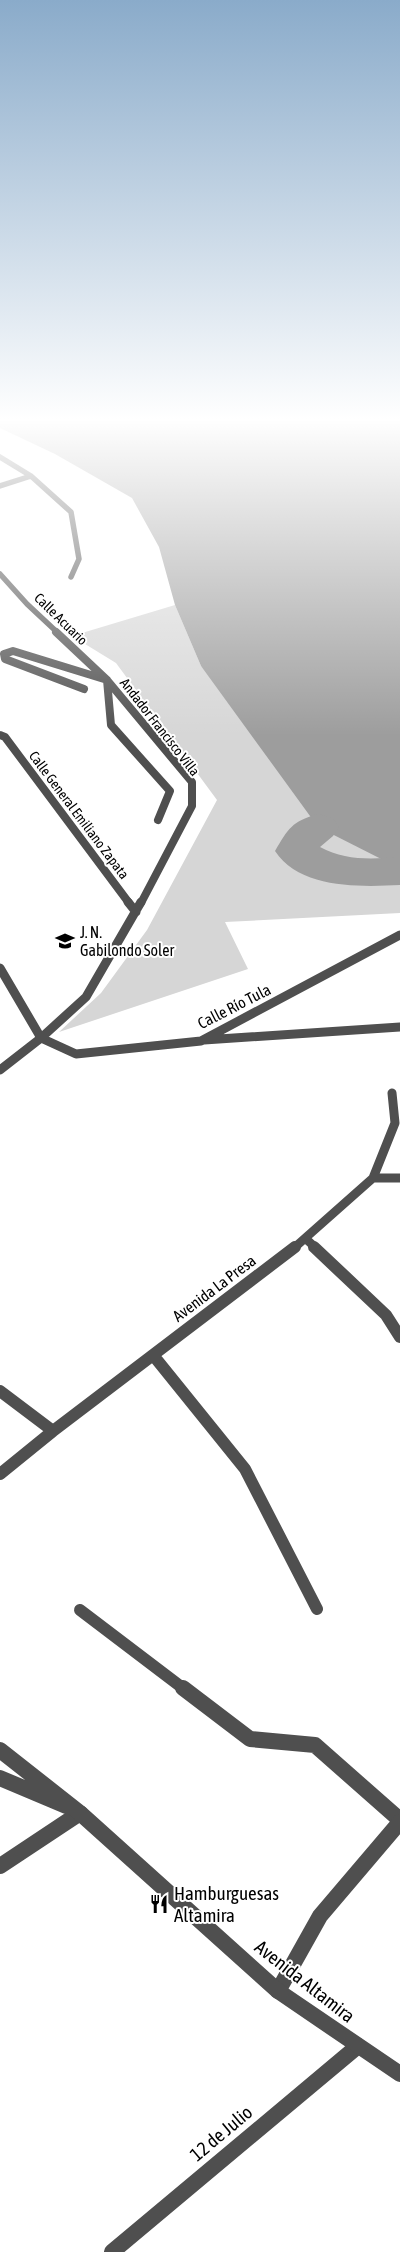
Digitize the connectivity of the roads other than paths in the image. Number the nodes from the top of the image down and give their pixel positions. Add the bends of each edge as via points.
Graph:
1 (73, 526) edge
2 (0, 574) edge
3 (71, 578) dead end
4 (107, 680) junction
5 (84, 689) dead end
6 (2, 738) edge
7 (158, 820) dead end
8 (136, 912) junction
9 (400, 935) edge
10 (0, 968) edge
11 (400, 1027) edge
12 (41, 1038) junction
13 (200, 1041) junction
14 (0, 1070) edge
15 (392, 1093) dead end
16 (373, 1178) junction
17 (400, 1178) edge
18 (306, 1239) junction
19 (400, 1337) edge
20 (153, 1355) junction
21 (0, 1391) edge
22 (53, 1431) junction
23 (0, 1474) edge
24 (317, 1609) dead end
25 (80, 1610) dead end
26 (0, 1750) edge
27 (0, 1778) edge
28 (80, 1813) junction
29 (400, 1821) edge
30 (0, 1866) edge
31 (278, 1991) junction
32 (358, 2046) junction
33 (400, 2074) edge
34 (112, 2252) edge

1 - 3 street via 79,559
2 - 4 street, Calle Acuario
4 - 5 street via 13,651 4,654 5,659
4 - 7 street, Andador Francisco Villa via 111,725 170,791
4 - 8 street, Andador Francisco Villa via 192,782 192,806
6 - 8 street, Calle General Emiliano Zapata
8 - 12 street, Andador Francisco Villa via 86,997
9 - 13 street, Calle Río Tula
10 - 12 street
11 - 13 street
12 - 13 street, Calle Río Tula via 76,1054
12 - 14 street, Andador Francisco Villa
15 - 16 street, Avenida La Presa via 395,1123
16 - 17 street
16 - 18 street, Avenida La Presa
18 - 19 street via 386,1315
18 - 20 street, Avenida La Presa
20 - 22 street, Avenida La Presa
20 - 24 street via 245,1469
21 - 22 street
22 - 23 street, Avenida La Presa
25 - 29 street via 250,1739 315,1745
26 - 28 street, Avenida Altamira
27 - 28 street, Avenida Altamira
28 - 30 street
28 - 31 street, Avenida Altamira
29 - 31 street via 320,1916
31 - 32 street, Avenida Altamira
32 - 33 street, Avenida Altamira
32 - 34 street, 12 de Julio

